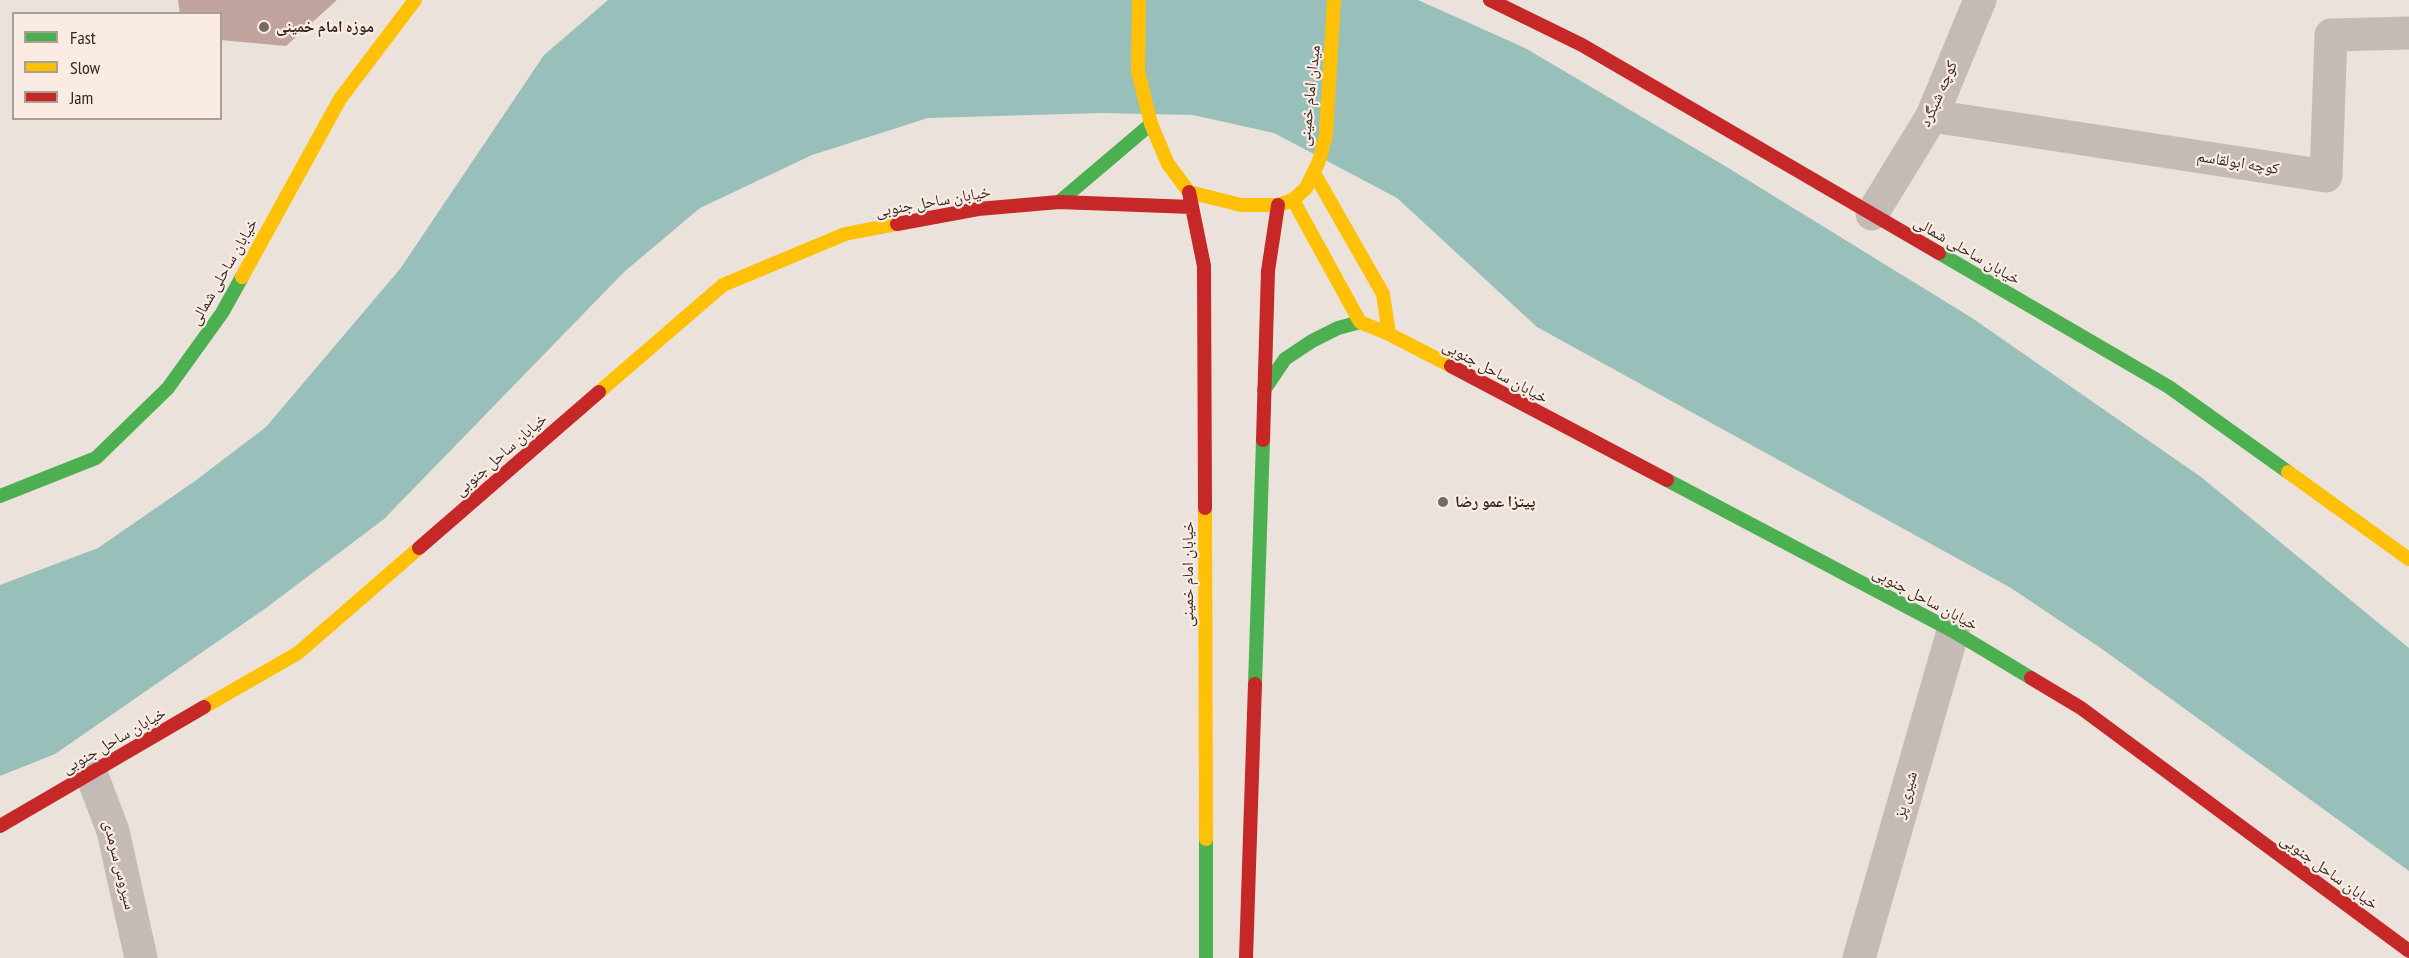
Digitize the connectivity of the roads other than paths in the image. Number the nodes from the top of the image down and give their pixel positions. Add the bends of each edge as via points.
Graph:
1 (415, 0) edge
2 (1139, 0) edge
3 (1334, 0) edge
4 (1491, 0) edge
5 (1980, 0) edge
6 (2409, 33) edge
7 (1932, 116) junction
8 (1150, 121) junction
9 (1316, 167) junction
10 (1189, 192) junction
11 (1293, 200) junction
12 (1059, 202) junction
13 (1278, 205) junction
14 (1192, 207) junction
15 (1872, 214) junction
16 (1360, 322) junction
17 (1389, 334) junction
18 (1264, 390) junction
19 (0, 496) edge
20 (2409, 559) edge
21 (1953, 632) junction
22 (91, 773) junction
23 (0, 826) edge
24 (2409, 951) edge
25 (141, 958) edge
26 (1206, 958) edge
27 (1246, 958) edge
28 (1858, 958) edge

1 - 19 main road, خیابان ساحلی شمالی via 340,99 222,313 168,388 96,458
2 - 8 main road via 1138,71
3 - 9 main road, میدان امام خمینی via 1326,135
4 - 15 main road, خیابان ساحلی شمالی via 1581,45
5 - 7 street, کوچه شبگرد
6 - 7 street, کوچه ابولقاسم via 2331,35 2326,176
7 - 15 street, کوچه شبگرد
8 - 10 main road via 1168,164
8 - 12 main road
9 - 11 main road, میدان امام خمینی via 1306,188
9 - 17 main road via 1383,294
10 - 13 main road via 1241,205
10 - 14 main road, خیابان امام خمینی
11 - 13 main road
11 - 16 main road
12 - 14 main road, خیابان ساحل جنوبی
12 - 22 main road, خیابان ساحل جنوبی via 978,208 845,234 723,285 298,653
13 - 18 main road via 1268,271
14 - 26 main road, خیابان امام خمینی via 1204,266
15 - 20 main road, خیابان ساحلی شمالی via 2169,387
16 - 17 main road, خیابان ساحل جنوبی
16 - 18 main road via 1338,328 1285,359
17 - 21 main road, خیابان ساحل جنوبی
18 - 27 main road
21 - 24 main road, خیابان ساحل جنوبی via 2081,708
21 - 28 street, شیری پز
22 - 23 main road, خیابان ساحل جنوبی
22 - 25 street, سیروس سرمدی via 113,831

